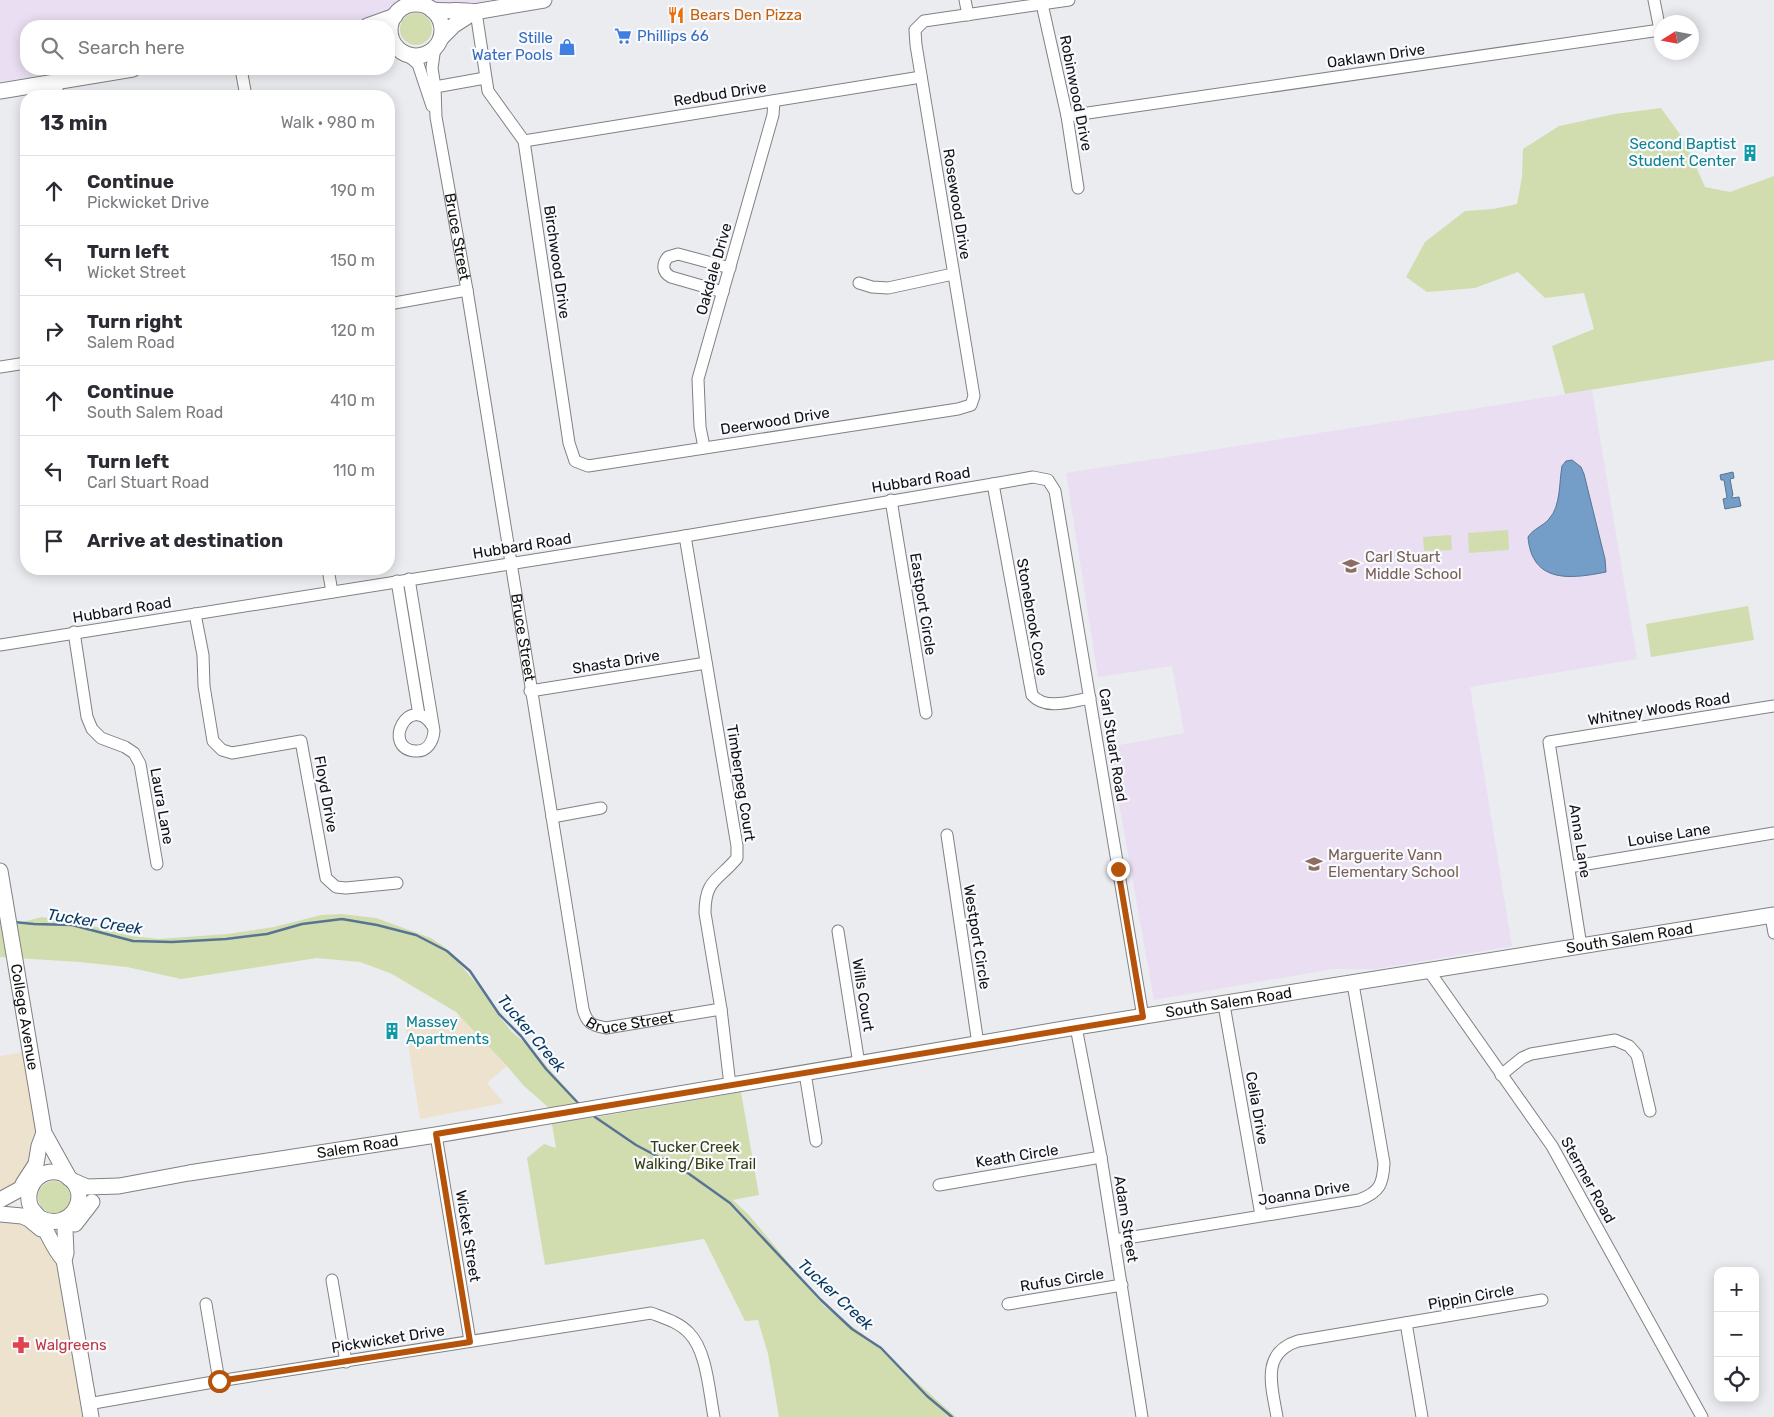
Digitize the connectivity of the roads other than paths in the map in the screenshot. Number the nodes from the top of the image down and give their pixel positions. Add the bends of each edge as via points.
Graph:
1 (544, 0) edge
2 (965, 0) edge
3 (1069, 0) edge
4 (1654, 0) edge
5 (1042, 4) junction
6 (428, 5) edge
7 (401, 8) edge
8 (475, 12) junction
9 (968, 15) junction
10 (378, 20) edge
11 (395, 20) edge
12 (438, 43) junction
13 (397, 46) edge
14 (110, 75) edge
15 (242, 75) edge
16 (921, 77) junction
17 (485, 78) junction
18 (435, 87) junction
19 (57, 89) edge
20 (20, 90) edge
21 (28, 90) edge
22 (245, 90) edge
23 (0, 91) edge
24 (774, 100) junction
25 (1067, 116) junction
26 (436, 117) junction
27 (524, 141) junction
28 (1078, 188) dead end
29 (730, 268) junction
30 (954, 274) junction
31 (859, 283) dead end
32 (467, 290) junction
33 (723, 292) junction
34 (395, 303) edge
35 (20, 364) edge
36 (0, 367) edge
37 (974, 396) joint
38 (704, 447) junction
39 (575, 461) joint
40 (1048, 480) joint
41 (993, 484) junction
42 (891, 500) junction
43 (685, 536) junction
44 (510, 563) junction
45 (329, 575) edge
46 (409, 579) junction
47 (397, 581) junction
48 (332, 592) junction
49 (196, 614) junction
50 (74, 632) junction
51 (0, 645) edge
52 (706, 663) junction
53 (530, 691) junction
54 (1090, 698) junction
55 (1774, 706) edge
56 (926, 713) dead end
57 (419, 715) junction
58 (432, 725) junction
59 (1548, 742) joint
60 (601, 808) dead end
61 (552, 817) junction
62 (1774, 834) edge
63 (946, 835) dead end
64 (157, 864) dead end
65 (1569, 867) junction
66 (0, 871) edge
67 (397, 882) dead end
68 (1772, 916) edge
69 (838, 931) dead end
70 (1774, 933) edge
71 (1581, 946) junction
72 (1429, 971) junction
73 (1353, 984) junction
74 (1224, 1005) junction
75 (721, 1010) junction
76 (1143, 1017) junction
77 (1076, 1027) junction
78 (978, 1044) junction
79 (859, 1064) junction
80 (805, 1073) junction
81 (1502, 1075) junction
82 (730, 1084) junction
83 (596, 1108) joint
84 (1650, 1111) dead end
85 (436, 1134) junction
86 (43, 1135) junction
87 (816, 1141) dead end
88 (1101, 1157) junction
89 (69, 1175) junction
90 (31, 1182) junction
91 (939, 1184) dead end
92 (115, 1186) junction
93 (0, 1200) edge
94 (92, 1202) junction
95 (0, 1210) edge
96 (73, 1213) junction
97 (0, 1214) edge
98 (37, 1215) junction
99 (1261, 1215) junction
100 (48, 1234) junction
101 (1114, 1240) junction
102 (65, 1256) junction
103 (332, 1280) dead end
104 (1122, 1285) junction
105 (1542, 1300) dead end
106 (206, 1304) dead end
107 (1008, 1304) dead end
108 (1406, 1324) junction
109 (470, 1342) junction
110 (346, 1362) junction
111 (219, 1381) junction
112 (90, 1411) edge
113 (714, 1417) edge
114 (1142, 1417) edge
115 (1277, 1417) edge
116 (1422, 1417) edge
117 (1702, 1417) edge

1 - 8 main road
2 - 9 street
3 - 5 street
4 - 25 street, Oaklawn Drive via 1660,30
5 - 9 street
5 - 25 street, Robinwood Drive
6 - 7 main road via 412,4
6 - 8 main road via 445,11
6 - 12 main road via 441,22
7 - 10 main road
7 - 11 main road
8 - 12 main road via 454,25
8 - 17 street, Birchwood Drive
9 - 16 street, Rosewood Drive via 924,21 915,30
12 - 13 main road via 422,55
12 - 18 street, Bruce Street via 432,68
13 - 26 street, Bruce Street via 418,64
14 - 19 main road
15 - 22 street
16 - 24 street, Redbud Drive
16 - 30 street, Rosewood Drive
17 - 18 street
17 - 27 street, Birchwood Drive via 488,91
18 - 26 street, Bruce Street
19 - 21 main road
20 - 23 main road
24 - 27 street, Redbud Drive
24 - 29 street, Oakdale Drive via 773,115
25 - 28 street, Robinwood Drive
26 - 32 street, Bruce Street
27 - 39 street, Birchwood Drive via 569,444
29 - 33 street, Oakdale Drive
29 - 33 street via 678,254 668,257 664,264 670,277
30 - 31 street via 888,288
30 - 37 street, Rosewood Drive
32 - 34 street
32 - 44 street, Bruce Street
33 - 38 street, Oakdale Drive via 698,379
35 - 36 street
37 - 38 street, Deerwood Drive via 971,405 958,409
38 - 39 street, Deerwood Drive via 588,466
40 - 41 street, Hubbard Road via 1033,477
40 - 54 street, Carl Stuart Road via 1055,491
41 - 42 street, Hubbard Road
41 - 54 street, Stonebrook Cove via 1032,695 1036,700 1049,704
42 - 43 street, Hubbard Road
42 - 56 street, Eastport Circle
43 - 44 street, Hubbard Road
43 - 52 street, Timberpeg Court
44 - 46 street, Hubbard Road
44 - 53 street, Bruce Street
45 - 48 street
46 - 47 street, Hubbard Road
46 - 58 street
47 - 48 street, Hubbard Road
47 - 57 street
48 - 49 street, Hubbard Road
49 - 50 street, Hubbard Road
49 - 67 street, Floyd Drive via 213,741 222,750 232,753 301,741 326,878 336,887 346,888
50 - 51 street, Hubbard Road
50 - 64 street, Laura Lane via 87,717 92,729 101,738 130,750 140,764
52 - 53 street, Shasta Drive
52 - 75 street, Timberpeg Court via 737,846 737,858 710,884 705,898
53 - 61 street, Bruce Street
54 - 76 street, Carl Stuart Road
55 - 59 street, Whitney Woods Road
57 - 58 street
57 - 58 street via 408,718 400,726 399,737 405,746 416,751 427,747 434,737
59 - 65 street, Anna Lane
60 - 61 street
61 - 75 street, Bruce Street via 582,1009 592,1025 606,1028
62 - 65 street, Louise Lane
63 - 78 street, Westport Circle
65 - 71 street, Anna Lane
66 - 86 main road, College Avenue
68 - 70 street
68 - 71 main road, South Salem Road
69 - 79 street, Wills Court
71 - 72 main road, South Salem Road
72 - 73 main road, South Salem Road
72 - 81 street, Stermer Road
73 - 74 main road, South Salem Road
73 - 99 street, Joanna Drive via 1384,1163 1383,1179 1376,1190 1359,1200
74 - 76 main road, South Salem Road
74 - 99 street, Celia Drive
75 - 82 street, Timberpeg Court
76 - 77 main road, South Salem Road
77 - 78 main road, South Salem Road
77 - 88 street, Adam Street
78 - 79 main road, South Salem Road
79 - 80 main road, South Salem Road
80 - 82 main road, South Salem Road
80 - 87 street
81 - 84 street via 1531,1054 1615,1040 1629,1046 1637,1055
81 - 117 street, Stermer Road via 1552,1146
82 - 83 main road, South Salem Road
83 - 85 main road, Salem Road
85 - 92 main road, Salem Road
85 - 109 street, Wicket Street
86 - 89 main road, College Avenue
86 - 90 main road, College Avenue via 43,1161
88 - 91 street, Keath Circle
88 - 101 street, Adam Street
89 - 90 main road via 51,1172
89 - 92 main road, Salem Road via 87,1187
89 - 96 main road via 79,1196
90 - 93 main road
90 - 98 main road via 29,1197
92 - 94 main road, Salem Road
94 - 96 main road, Salem Road
94 - 102 main road via 77,1220
95 - 98 main road via 20,1209
96 - 98 main road via 59,1221 49,1221
96 - 102 main road via 65,1230
97 - 100 main road via 22,1216
98 - 100 main road
99 - 101 street, Joanna Drive
100 - 102 main road via 59,1254
101 - 104 street, Adam Street
102 - 112 main road
103 - 110 street
104 - 107 street, Rufus Circle
104 - 114 street, Adam Street
105 - 108 street, Pippin Circle
106 - 111 street
108 - 115 street, Pippin Circle via 1298,1341 1278,1351 1272,1362 1271,1376
108 - 116 street
109 - 110 street, Pickwicket Drive
109 - 113 street, Pickwicket Drive via 651,1313 673,1321 689,1333 701,1352
110 - 111 street, Pickwicket Drive
111 - 112 street, Pickwicket Drive

